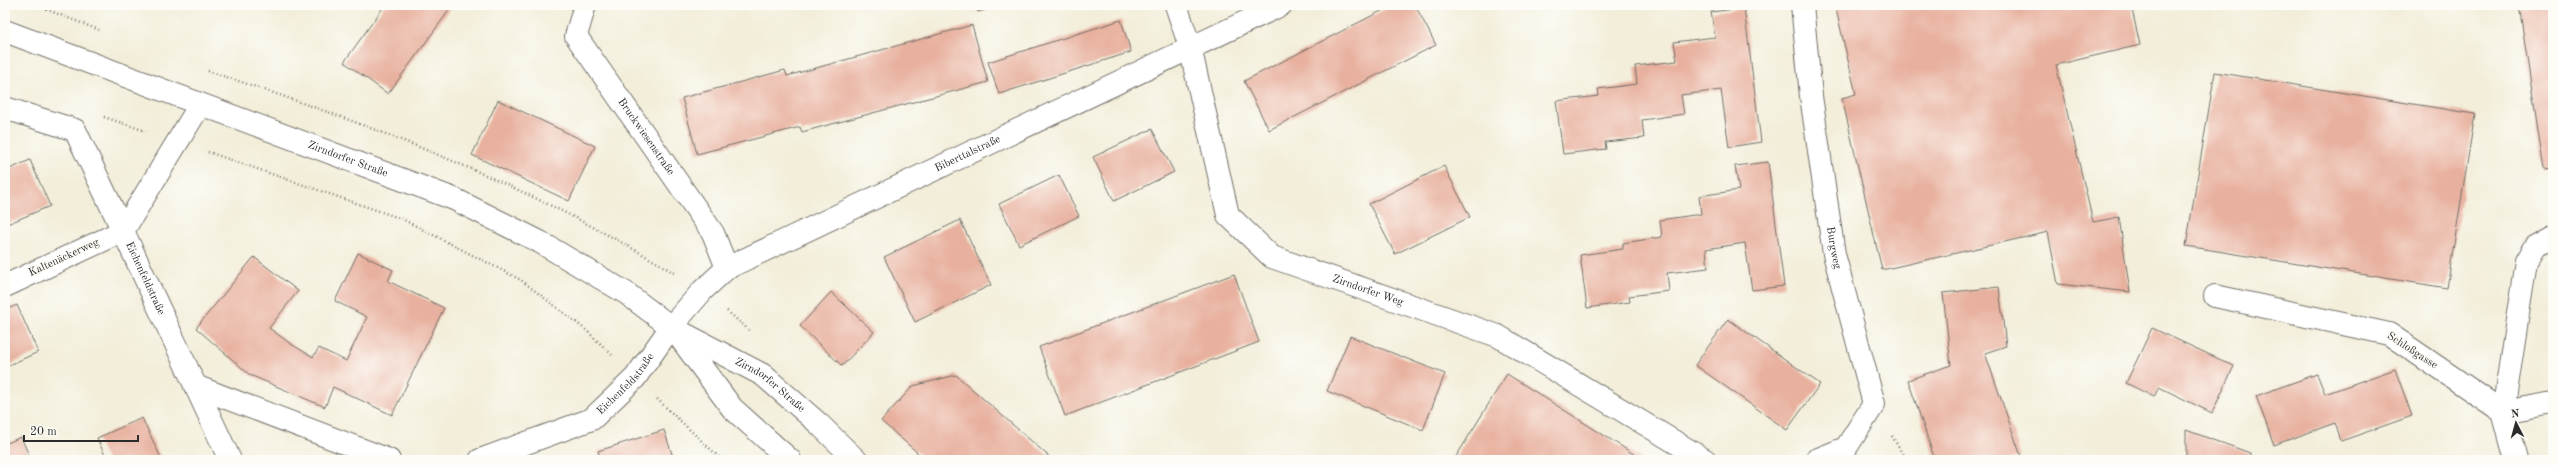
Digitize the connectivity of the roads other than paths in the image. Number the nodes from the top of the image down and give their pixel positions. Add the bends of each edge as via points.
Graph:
1 (585, 5) edge
2 (1176, 5) edge
3 (1281, 5) edge
4 (1802, 5) edge
5 (5, 31) edge
6 (1190, 47) junction
7 (200, 105) junction
8 (5, 108) edge
9 (123, 231) junction
10 (2553, 236) edge
11 (727, 268) junction
12 (5, 286) edge
13 (2215, 296) dead end
14 (671, 327) junction
15 (195, 386) junction
16 (2553, 403) edge
17 (2503, 412) junction
18 (230, 460) edge
19 (389, 460) edge
20 (480, 460) edge
21 (790, 460) edge
22 (856, 460) edge
23 (1705, 460) edge
24 (1816, 460) edge
25 (2516, 460) edge

1 - 11 street, Bruckwiesenstraße via 576,36 713,233
2 - 6 street, Zirndorfer Weg
3 - 6 street, Biberttalstraße
4 - 24 street, Burgweg via 1811,96 1834,254 1874,404 1846,448
5 - 7 street, Zirndorfer Straße
6 - 11 street, Biberttalstraße
6 - 23 street, Zirndorfer Weg via 1228,215 1272,256 1498,336
7 - 9 street, Eichenfeldstraße
7 - 14 street, Zirndorfer Straße via 454,199 540,242 626,292
8 - 9 street via 75,130
9 - 12 street, Kaltenäckerweg
9 - 15 street, Eichenfeldstraße
10 - 17 street via 2535,246 2526,262
11 - 14 street, Biberttalstraße via 702,290
13 - 17 street, Schloßgasse via 2389,334
14 - 20 street, Eichenfeldstraße via 635,378 592,419
14 - 21 street, Zirndorfer Straße via 732,408
14 - 22 street, Zirndorfer Straße via 763,375
15 - 18 street, Eichenfeldstraße
15 - 19 street
16 - 17 street
17 - 25 street

